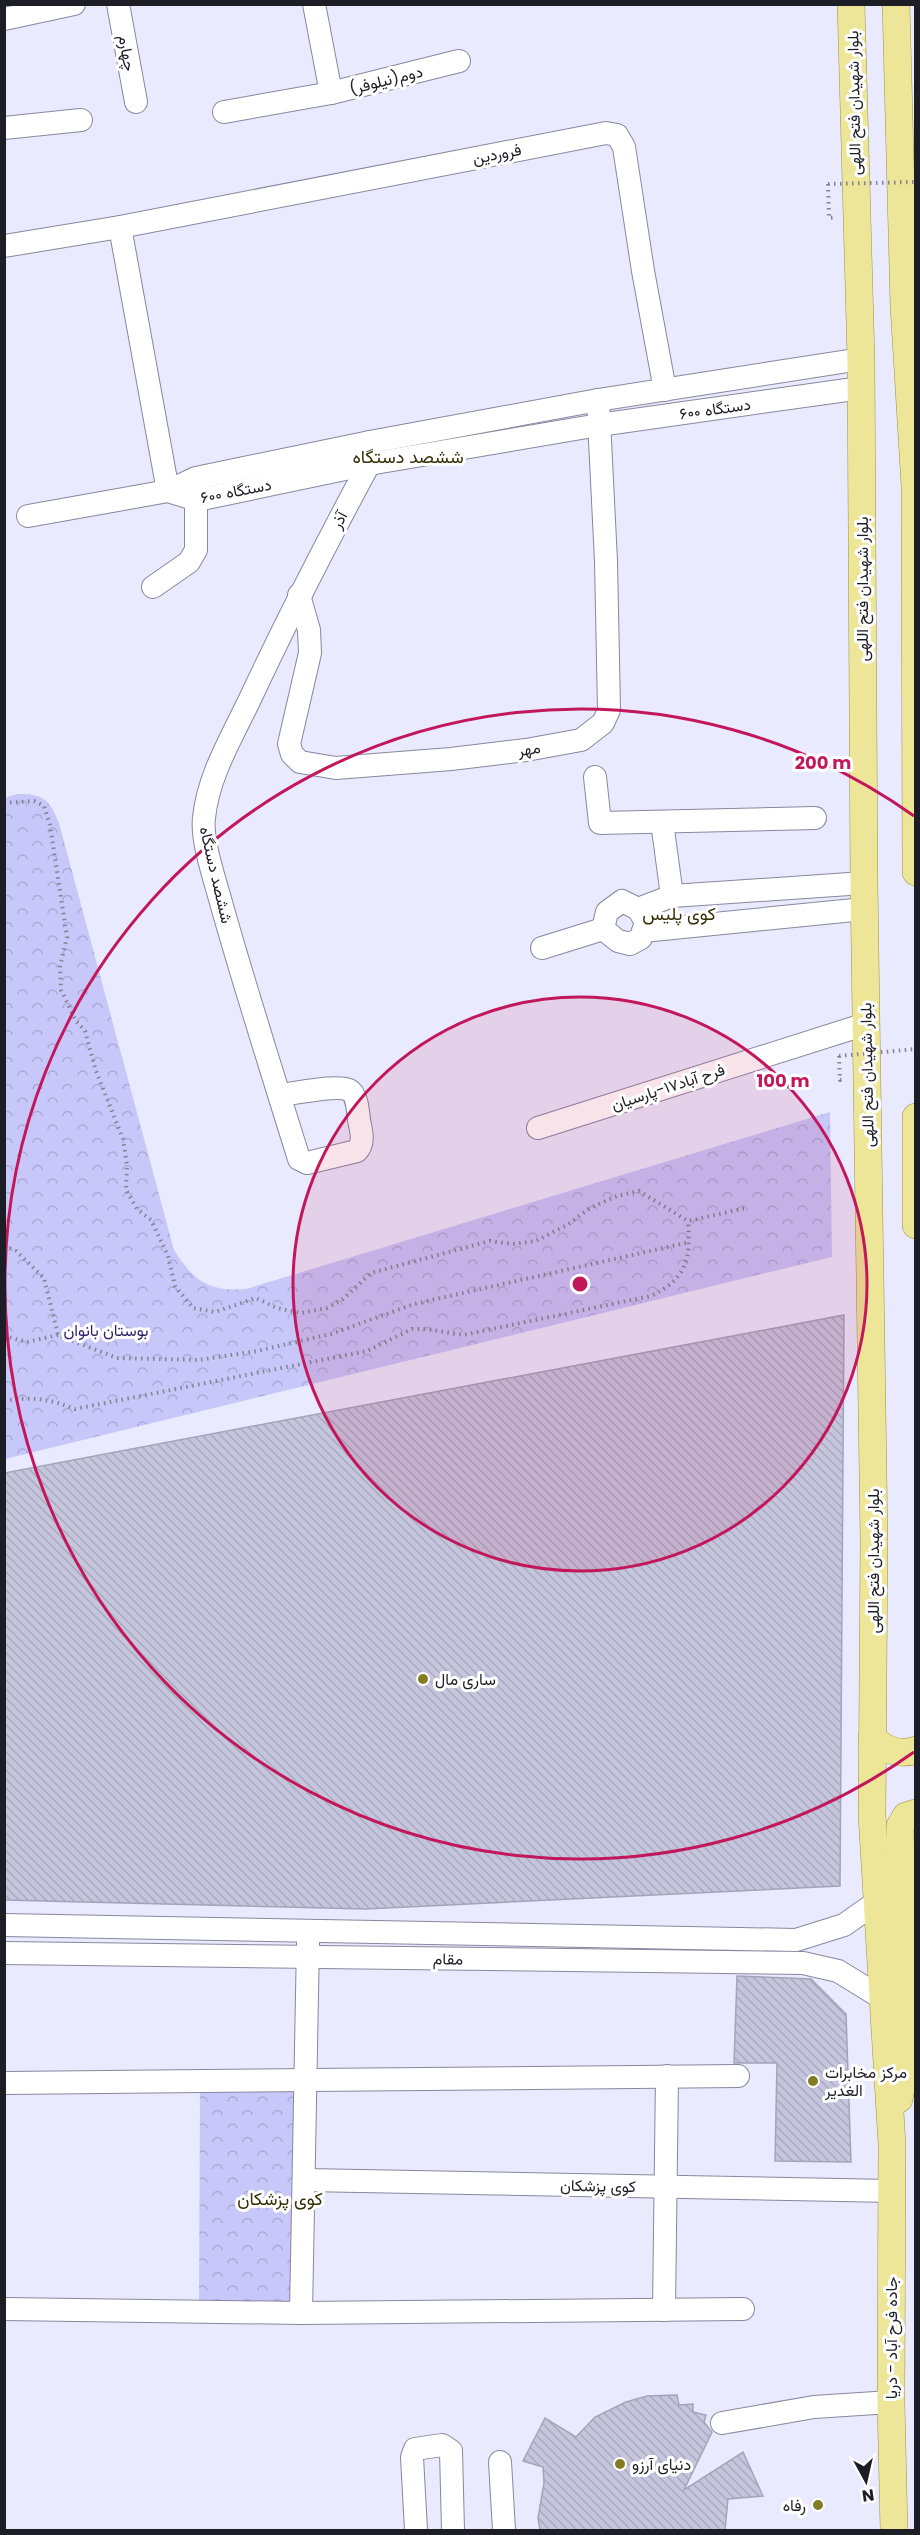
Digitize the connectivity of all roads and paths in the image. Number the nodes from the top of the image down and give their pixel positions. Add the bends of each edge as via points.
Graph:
1 (74, 4) edge
2 (118, 4) edge
3 (314, 4) edge
4 (851, 4) edge
5 (896, 4) edge
6 (4, 19) edge
7 (459, 62) dead end
8 (331, 93) junction
9 (136, 102) dead end
10 (224, 112) dead end
11 (81, 120) dead end
12 (907, 122) edge
13 (4, 128) edge
14 (915, 182) edge
15 (829, 218) dead end
16 (120, 227) junction
17 (4, 246) edge
18 (910, 306) edge
19 (861, 359) junction
20 (861, 388) junction
21 (665, 390) junction
22 (598, 400) junction
23 (599, 425) junction
24 (370, 453) junction
25 (915, 486) edge
26 (197, 489) junction
27 (168, 491) junction
28 (28, 516) dead end
29 (153, 587) dead end
30 (299, 595) junction
31 (915, 764) edge
32 (595, 777) dead end
33 (4, 803) edge
34 (815, 818) dead end
35 (662, 822) junction
36 (915, 872) edge
37 (672, 896) junction
38 (864, 896) junction
39 (641, 920) junction
40 (603, 928) junction
41 (542, 948) dead end
42 (866, 1024) junction
43 (915, 1048) edge
44 (840, 1080) dead end
45 (279, 1095) dead end
46 (915, 1117) edge
47 (538, 1128) dead end
48 (915, 1186) edge
49 (746, 1208) dead end
50 (688, 1221) junction
51 (915, 1225) edge
52 (690, 1242) junction
53 (4, 1246) edge
54 (58, 1335) junction
55 (4, 1336) edge
56 (4, 1401) edge
57 (873, 1738) junction
58 (915, 1750) edge
59 (915, 1813) edge
60 (878, 1901) junction
61 (4, 1925) edge
62 (308, 1932) junction
63 (4, 1953) edge
64 (308, 1958) junction
65 (882, 1998) junction
66 (667, 2076) junction
67 (738, 2076) dead end
68 (306, 2080) junction
69 (4, 2084) edge
70 (892, 2145) junction
71 (305, 2180) junction
72 (666, 2188) junction
73 (891, 2191) junction
74 (4, 2309) edge
75 (744, 2309) dead end
76 (664, 2310) junction
77 (302, 2313) junction
78 (891, 2402) junction
79 (722, 2423) dead end
80 (500, 2462) dead end
81 (416, 2530) edge
82 (453, 2530) edge
83 (504, 2530) edge
84 (894, 2530) edge

1 - 6 street
2 - 9 street, چهارم
3 - 8 street, دوم(نیلوفر)
4 - 19 main road, بلوار شهیدان فتح اللهی
5 - 12 main road
7 - 8 street, دوم(نیلوفر)
8 - 10 street
11 - 13 street
12 - 18 main road
14 - 15 path, bridge via 828,184
16 - 17 street
16 - 21 street, فروردین via 606,133 617,135 624,147
16 - 27 street
18 - 25 main road
19 - 20 main road, بلوار شهیدان فتح اللهی
19 - 21 street, ۶۰۰ دستگاه
20 - 23 street, ۶۰۰ دستگاه
20 - 38 main road, بلوار شهیدان فتح اللهی
21 - 22 street, ۶۰۰ دستگاه
22 - 23 street, مهر
22 - 24 street, ۶۰۰ دستگاه
23 - 24 street, ۶۰۰ دستگاه
23 - 30 street, مهر via 609,710 603,723 580,740 451,759 336,768 300,762 292,754 290,744 310,640
24 - 26 street, ۶۰۰ دستگاه
24 - 30 street, آذر
25 - 31 main road
26 - 27 street, ۶۰۰ دستگاه
26 - 29 street via 196,550 189,562
27 - 28 street, ۶۰۰ دستگاه
30 - 45 street, ششصد دستگاه via 216,771 203,820 210,861
31 - 36 main road
32 - 35 street via 600,823
33 - 50 path via 34,801 44,806 67,937 60,967 61,990 85,1031 123,1139 126,1190 137,1209 151,1220 168,1256 175,1286 193,1308 214,1312 256,1298 301,1313 327,1308 371,1273 490,1241 536,1241 590,1208 639,1191
34 - 35 street
35 - 37 street
37 - 38 street
37 - 39 street
38 - 39 street
38 - 42 main road, بلوار شهیدان فتح اللهی
39 - 40 street via 622,901 607,912
39 - 40 street via 641,938 630,944 618,941
40 - 41 street
42 - 47 street, فرح آباد۱۷-پارسیان
42 - 57 main road, بلوار شهیدان فتح اللهی
43 - 44 path, bridge via 839,1056
46 - 48 main road
48 - 51 main road
49 - 50 path
50 - 52 path
52 - 54 path via 414,1304 331,1334 211,1358 117,1358
52 - 56 path via 681,1273 651,1296 463,1335 412,1329 367,1351 75,1409 48,1400
53 - 54 path via 16,1251 44,1278
54 - 55 path via 27,1342
57 - 58 main road via 887,1750
57 - 60 main road, بلوار شهیدان فتح اللهی via 872,1815
59 - 70 main road via 906,1816 900,1826 906,2060
60 - 62 street, مقام via 844,1924 796,1940
60 - 65 main road, بلوار شهیدان فتح اللهی
61 - 62 street, مقام
62 - 64 street
63 - 64 street, مقام
64 - 65 street, مقام via 803,1963 838,1971
64 - 68 street
65 - 70 main road, بلوار شهیدان فتح اللهی
66 - 67 street
66 - 68 street
66 - 72 street
68 - 69 street
68 - 71 street
70 - 73 main road, جاده فرح آباد - دریا
71 - 72 street, کوی پزشکان
71 - 77 street
72 - 73 street, کوی پزشکان
72 - 76 street
73 - 78 main road, جاده فرح آباد - دریا
74 - 77 street
75 - 76 street
76 - 77 street
78 - 79 street via 814,2407
78 - 84 main road, جاده فرح آباد - دریا
80 - 83 street
81 - 82 street via 412,2457 415,2449 442,2445 451,2451

